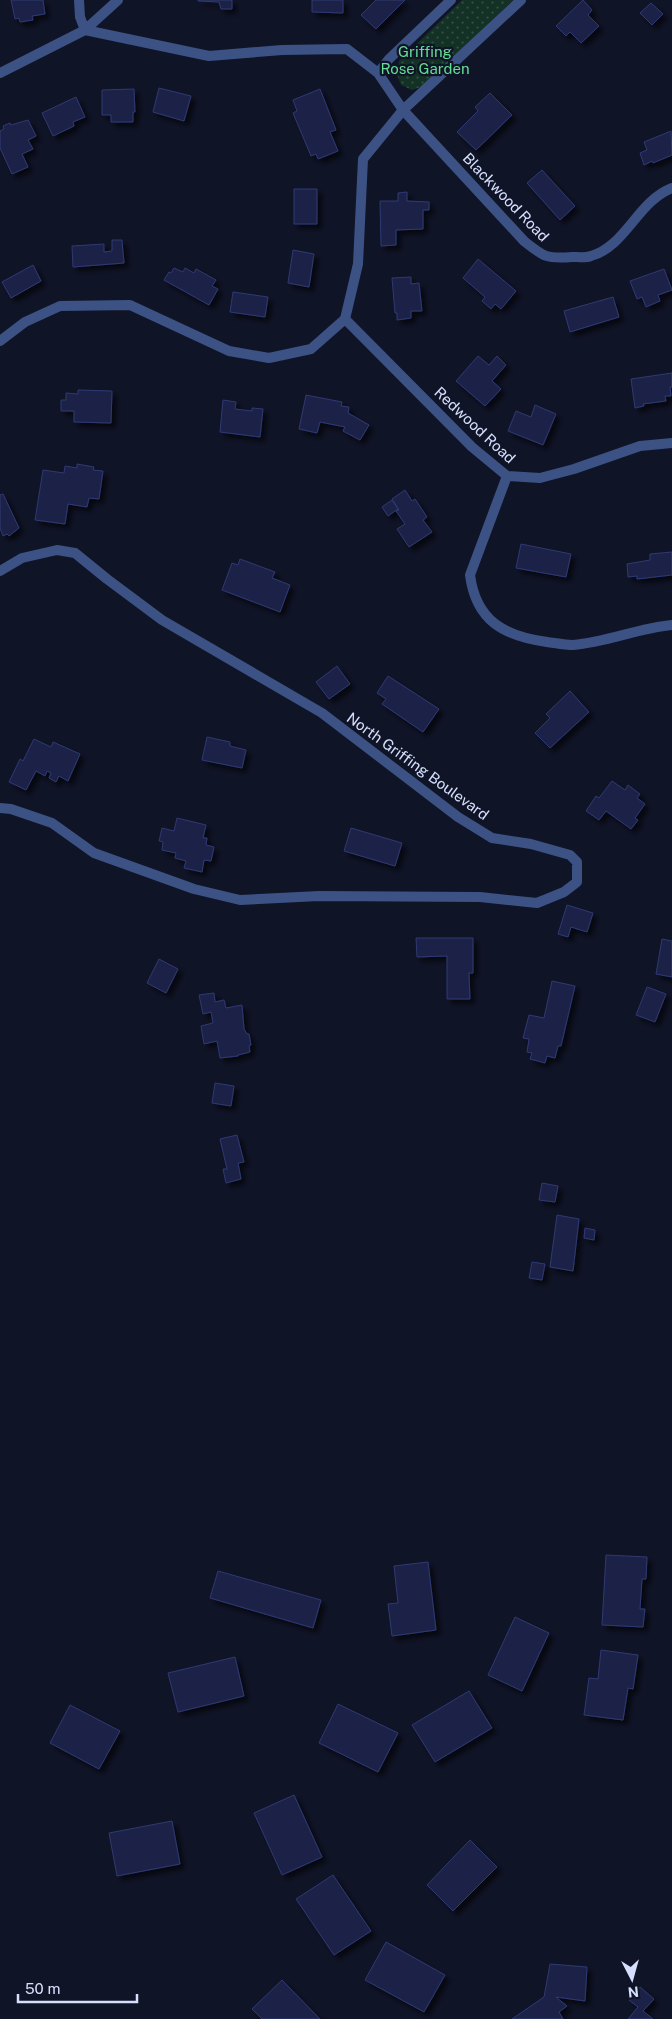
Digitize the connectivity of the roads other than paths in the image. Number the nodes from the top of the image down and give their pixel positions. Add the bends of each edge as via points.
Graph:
1 (79, 0) edge
2 (118, 0) edge
3 (451, 0) edge
4 (521, 0) edge
5 (86, 30) junction
6 (0, 73) edge
7 (378, 73) junction
8 (403, 110) junction
9 (672, 188) edge
10 (345, 319) junction
11 (0, 341) edge
12 (672, 443) edge
13 (507, 476) junction
14 (0, 571) edge
15 (672, 625) edge
16 (0, 808) edge

1 - 5 street via 80,17
2 - 5 street
3 - 7 street
4 - 8 street
5 - 6 street
5 - 7 street, Blackwood Road via 209,56 347,49
7 - 8 street, Blackwood Road
8 - 9 street, Blackwood Road via 524,241 542,256 592,256 615,243 639,213
8 - 10 street via 363,159 358,264
10 - 11 street via 310,348 269,358 229,351 130,305 60,306 25,322
10 - 13 street, Redwood Road via 472,447
12 - 13 street, Redwood Road via 640,446 574,470 540,478
13 - 15 street via 470,575 472,592 482,611 497,627 523,638 572,645
14 - 16 street, North Griffing Boulevard via 22,558 56,550 75,553 162,620 322,713 483,833 492,838 570,854 576,862 577,882 564,892 537,903 480,897 319,896 240,900 194,889 94,853 52,824

